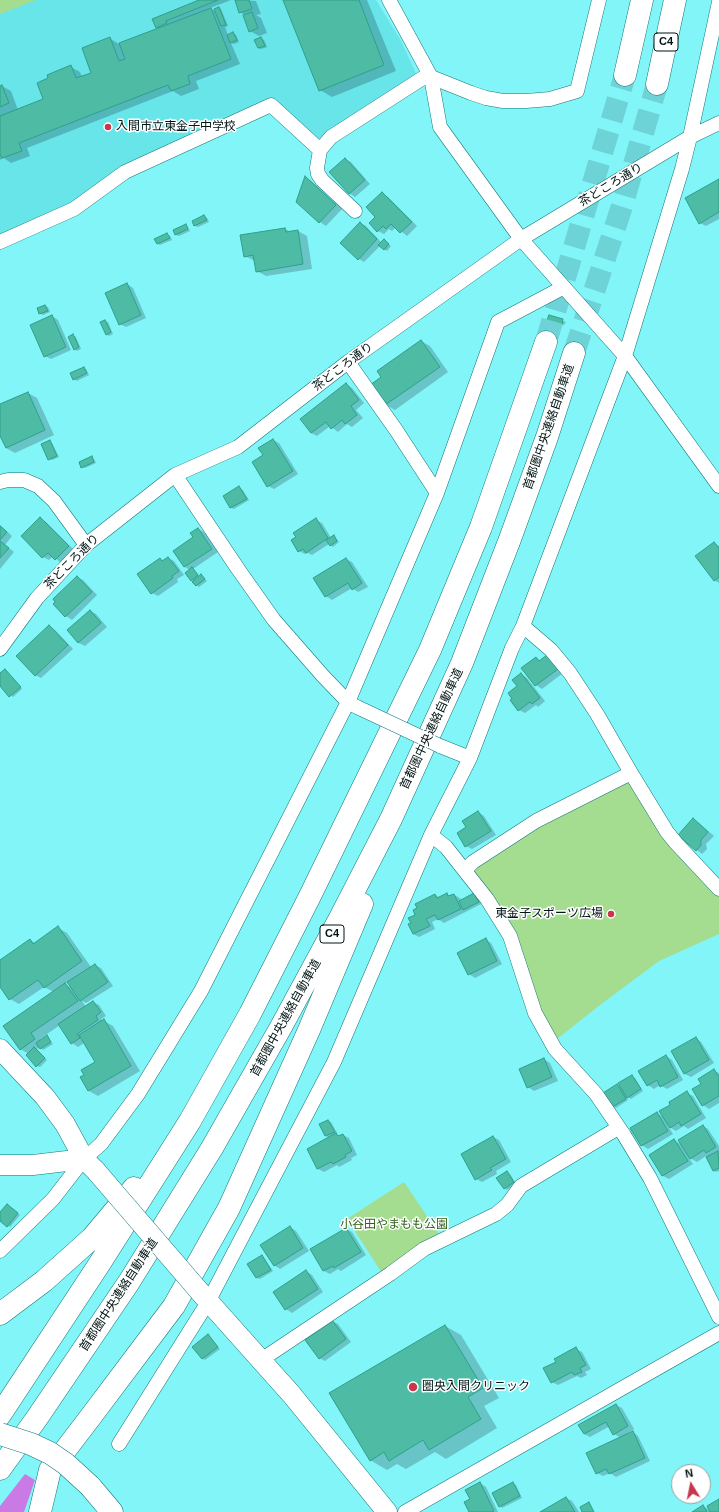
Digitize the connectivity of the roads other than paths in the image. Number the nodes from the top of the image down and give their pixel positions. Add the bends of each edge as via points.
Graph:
1 (389, 0) edge
2 (599, 0) edge
3 (642, 0) edge
4 (675, 0) edge
5 (719, 2) edge
6 (430, 75) junction
7 (625, 75) tunnel mouth
8 (657, 84) tunnel mouth
9 (719, 122) edge
10 (690, 137) junction
11 (320, 150) junction
12 (354, 211) dead end
13 (521, 239) junction
14 (0, 242) edge
15 (564, 287) junction
16 (546, 342) tunnel mouth
17 (574, 353) tunnel mouth
18 (625, 356) junction
19 (348, 362) junction
20 (175, 475) junction
21 (0, 482) edge
22 (719, 486) edge
23 (436, 493) junction
24 (86, 545) junction
25 (523, 626) junction
26 (0, 649) edge
27 (462, 663) junction
28 (352, 704) junction
29 (470, 758) junction
30 (631, 773) junction
31 (431, 835) junction
32 (465, 870) junction
33 (719, 889) edge
34 (0, 1049) edge
35 (190, 1121) junction
36 (618, 1128) junction
37 (90, 1165) junction
38 (0, 1166) edge
39 (0, 1251) edge
40 (204, 1297) junction
41 (0, 1314) edge
42 (719, 1317) edge
43 (719, 1333) edge
44 (261, 1360) junction
45 (0, 1415) edge
46 (0, 1434) edge
47 (119, 1444) dead end
48 (0, 1469) edge
49 (40, 1512) edge
50 (112, 1512) edge
51 (387, 1512) edge
52 (405, 1512) edge

1 - 6 street
2 - 6 street via 577,91 550,98 503,101 471,93
3 - 7 highway
4 - 8 highway, C4
5 - 10 street
6 - 11 street via 331,137
6 - 13 street via 440,127
9 - 10 street, 茶どころ通り
10 - 13 street, 茶どころ通り
10 - 18 street
11 - 12 street via 318,174
11 - 14 street via 271,105 125,172 74,209
13 - 15 street
13 - 19 street, 茶どころ通り
15 - 18 street
15 - 23 street via 498,322
16 - 35 highway via 481,527 430,650 257,1001
17 - 27 highway, 首都圏中央連絡自動車道 / C4 via 510,539
18 - 22 street
18 - 25 street
19 - 20 street, 茶どころ通り via 238,447
19 - 23 street
20 - 24 street, 茶どころ通り
20 - 28 street via 274,620 323,676
21 - 24 street via 24,480 38,486 54,501
23 - 28 street
24 - 26 street, 茶どころ通り via 37,598
25 - 29 street via 512,648
25 - 30 street via 551,650 570,673
27 - 48 highway, 首都圏中央連絡自動車道 / C4 via 391,819 340,918 220,1134 129,1282
27 - 49 highway via 310,1030 229,1208 174,1306 50,1470
28 - 29 street, bridge
28 - 37 street via 201,991 138,1094 101,1144
29 - 31 street
30 - 32 street via 536,821 473,862
30 - 33 street via 676,843
31 - 32 street via 446,847
31 - 40 street via 334,1062
32 - 36 street via 510,936 535,1013 555,1049 596,1094
34 - 37 street via 45,1097
35 - 41 highway via 92,1238 44,1281
35 - 45 highway
36 - 42 street via 650,1178
36 - 44 street via 521,1186 507,1205 496,1214 424,1249
37 - 38 street
37 - 39 street
37 - 40 street, bridge
40 - 44 street
40 - 47 street
43 - 52 street
44 - 51 street
46 - 50 highway, bridge via 31,1444 66,1464 90,1486

